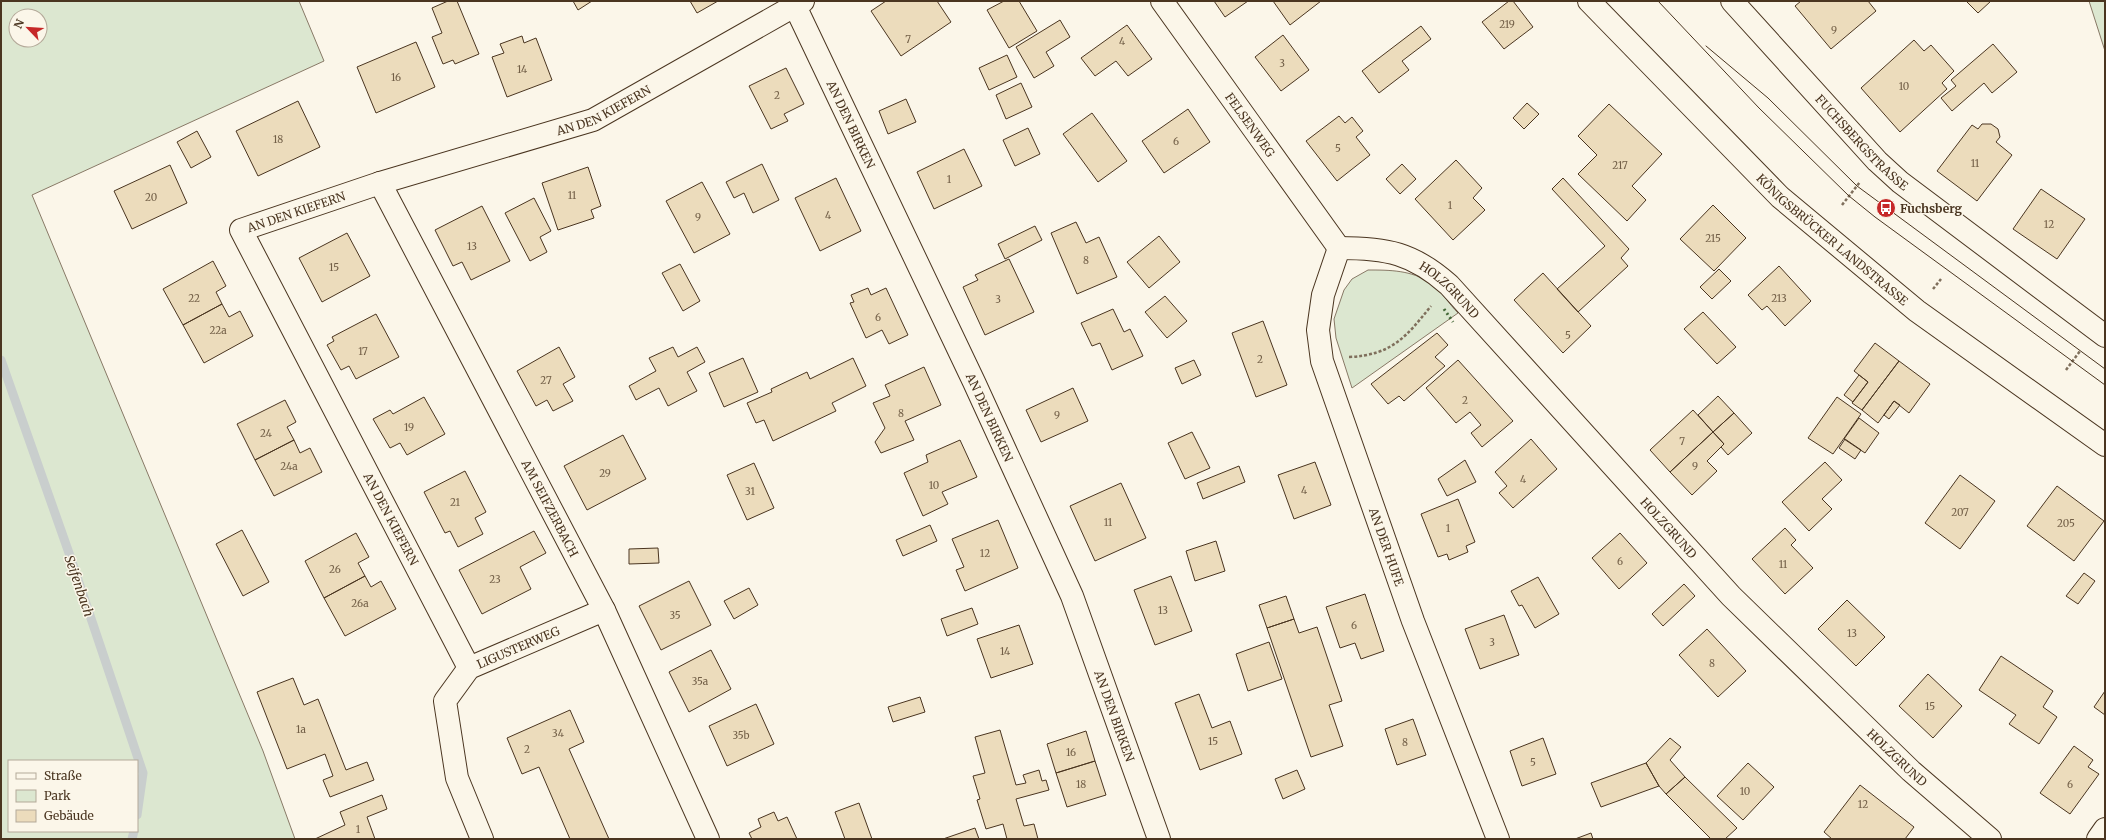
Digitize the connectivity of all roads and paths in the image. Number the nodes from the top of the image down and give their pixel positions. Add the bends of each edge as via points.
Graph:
1 (1162, 1) edge
2 (1589, 1) edge
3 (1732, 1) edge
4 (799, 4) edge
5 (380, 183) junction
6 (1339, 248) junction
7 (1449, 285) junction
8 (2105, 336) edge
9 (1324, 365) junction
10 (2105, 445) edge
11 (604, 610) junction
12 (469, 668) junction
13 (2105, 829) edge
14 (482, 839) edge
15 (708, 839) edge
16 (1159, 839) edge
17 (1498, 839) edge
18 (1990, 839) edge
19 (2098, 839) edge

1 - 6 street, FELSENWEG
2 - 10 street, KÖNIGSBRÜCKER LANDSTRASSE via 1780,197 1917,311
3 - 8 street, FUCHSBERGSTRASSE via 1877,161 1900,182
4 - 5 street, AN DEN KIEFERN via 593,120
4 - 16 street, AN DEN BIRKEN via 1072,596
5 - 11 street, AM SEIFZERBACH
5 - 12 street, AN DEN KIEFERN via 241,230
6 - 7 street, HOLZGRUND via 1367,248 1413,258 1433,270
6 - 9 street, AN DER HUFE via 1323,295 1318,330
7 - 9 path via 1415,326 1393,346 1368,356 1346,357
7 - 18 street, HOLZGRUND via 1731,596 1911,771
9 - 17 street, AN DER HUFE via 1413,621
11 - 12 street, LIGUSTERWEG
11 - 15 street, AM SEIFZERBACH
12 - 14 street, LIGUSTERWEG via 445,702 457,778
13 - 19 street

